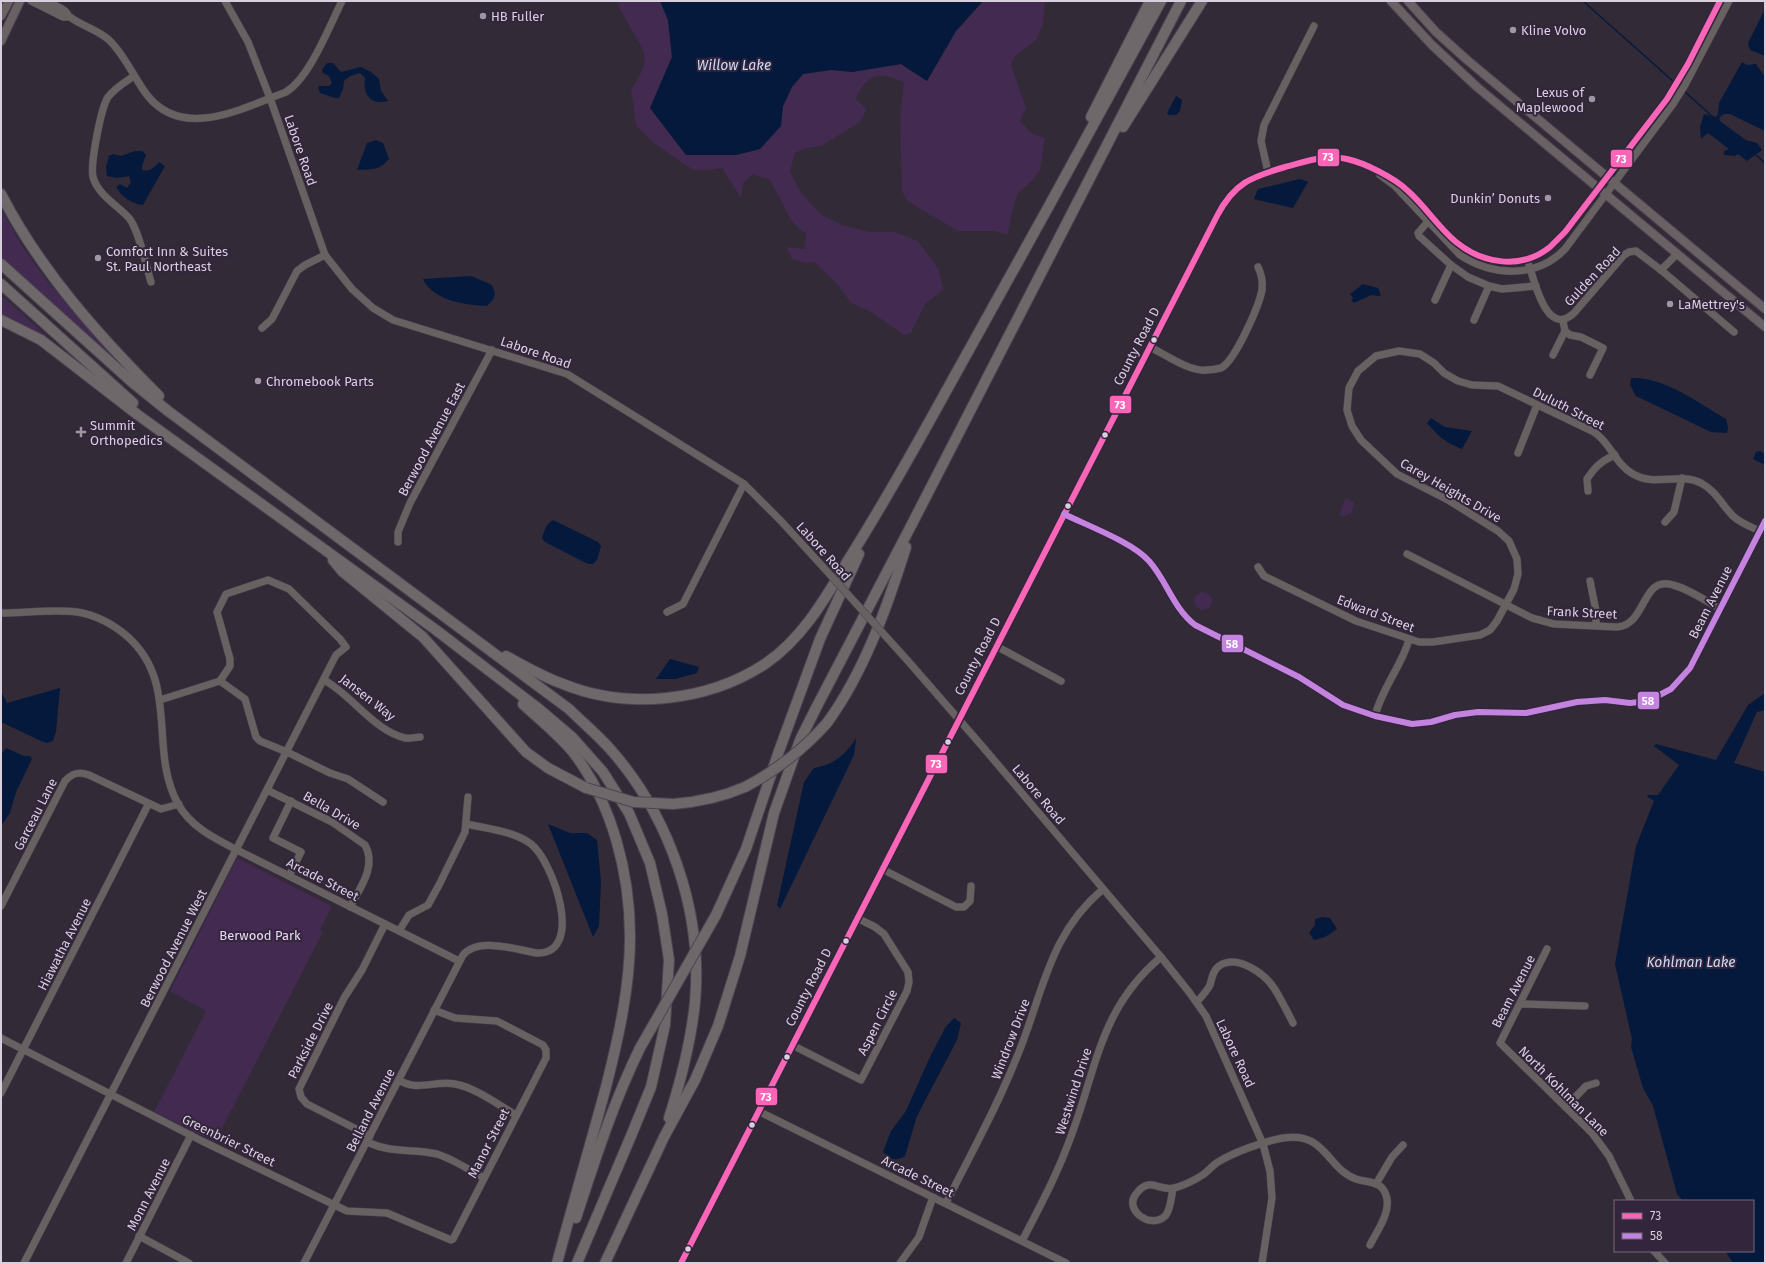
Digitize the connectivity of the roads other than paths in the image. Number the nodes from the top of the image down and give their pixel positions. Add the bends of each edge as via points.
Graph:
1 (9, 1) edge
2 (20, 1) edge
3 (31, 1) edge
4 (45, 1) edge
5 (225, 1) edge
6 (342, 1) edge
7 (1150, 1) edge
8 (1161, 1) edge
9 (1182, 1) edge
10 (1202, 1) edge
11 (1391, 1) edge
12 (1408, 1) edge
13 (1720, 1) edge
14 (1729, 1) edge
15 (1, 16) edge
16 (69, 17) junction
17 (1314, 26) dead end
18 (1, 41) edge
19 (134, 76) junction
20 (270, 98) junction
21 (1105, 150) junction
22 (1268, 172) junction
23 (1607, 176) junction
24 (1615, 183) junction
25 (1598, 188) junction
26 (1, 194) edge
27 (1606, 195) junction
28 (1430, 219) junction
29 (1024, 253) junction
30 (1677, 254) junction
31 (325, 255) junction
32 (1526, 259) junction
33 (1, 264) edge
34 (1451, 265) junction
35 (1258, 267) dead end
36 (1530, 268) junction
37 (1661, 270) junction
38 (151, 282) dead end
39 (1, 284) edge
40 (1489, 286) junction
41 (1536, 286) junction
42 (1435, 300) dead end
43 (1765, 309) edge
44 (1, 320) edge
45 (1474, 320) dead end
46 (1562, 321) junction
47 (1, 327) edge
48 (1765, 327) edge
49 (262, 328) dead end
50 (1565, 331) junction
51 (1734, 332) dead end
52 (1150, 347) junction
53 (492, 350) junction
54 (60, 355) junction
55 (1553, 355) dead end
56 (1590, 375) dead end
57 (1353, 379) joint
58 (1537, 405) junction
59 (187, 425) junction
60 (1518, 453) dead end
61 (192, 454) junction
62 (1615, 455) junction
63 (1682, 478) junction
64 (744, 484) junction
65 (1588, 491) dead end
66 (878, 514) junction
67 (1064, 514) junction
68 (1765, 521) edge
69 (913, 522) junction
70 (1665, 522) dead end
71 (1760, 531) junction
72 (398, 542) dead end
73 (324, 550) junction
74 (1407, 554) dead end
75 (1258, 567) dead end
76 (1590, 581) dead end
77 (1506, 605) junction
78 (1720, 609) junction
79 (667, 612) dead end
80 (1, 613) edge
81 (1596, 626) junction
82 (1409, 640) junction
83 (482, 645) junction
84 (996, 646) junction
85 (324, 680) junction
86 (220, 681) junction
87 (1061, 681) dead end
88 (506, 684) junction
89 (160, 700) junction
90 (1374, 716) junction
91 (959, 719) junction
92 (420, 736) dead end
93 (287, 752) junction
94 (267, 790) junction
95 (468, 797) dead end
96 (291, 801) junction
97 (383, 802) dead end
98 (179, 804) junction
99 (148, 805) junction
100 (467, 824) junction
101 (237, 850) junction
102 (882, 869) junction
103 (289, 876) junction
104 (971, 886) dead end
105 (1103, 889) junction
106 (1, 906) edge
107 (350, 907) junction
108 (857, 918) junction
109 (385, 924) junction
110 (399, 931) junction
111 (1547, 949) dead end
112 (1161, 957) junction
113 (458, 964) junction
114 (1197, 1002) junction
115 (1520, 1004) junction
116 (1585, 1006) dead end
117 (434, 1010) junction
118 (1293, 1023) dead end
119 (1, 1038) edge
120 (1500, 1043) joint
121 (792, 1045) junction
122 (23, 1050) junction
123 (399, 1080) junction
124 (1596, 1083) dead end
125 (1, 1093) edge
126 (111, 1095) junction
127 (1566, 1107) junction
128 (758, 1111) junction
129 (516, 1115) junction
130 (192, 1136) junction
131 (664, 1137) junction
132 (369, 1139) junction
133 (1263, 1144) junction
134 (1403, 1145) dead end
135 (484, 1178) junction
136 (1376, 1184) junction
137 (1173, 1189) junction
138 (933, 1197) junction
139 (1631, 1200) edge
140 (334, 1204) junction
141 (946, 1204) junction
142 (139, 1236) junction
143 (453, 1239) joint
144 (1022, 1241) junction
145 (1370, 1245) dead end
146 (1655, 1252) edge
147 (307, 1262) edge
148 (24, 1263) edge
149 (126, 1263) edge
150 (189, 1263) edge
151 (557, 1263) edge
152 (561, 1263) edge
153 (577, 1263) edge
154 (604, 1263) edge
155 (681, 1263) edge
156 (900, 1263) edge
157 (1066, 1263) edge
158 (1262, 1263) edge
159 (1665, 1263) edge

1 - 15 main road
2 - 18 main road
3 - 16 street via 63,17
4 - 16 street via 66,12
5 - 20 street, Labore Road via 248,42
6 - 20 street via 300,81 286,92
7 - 29 highway
8 - 29 highway
9 - 21 highway
10 - 21 highway via 1122,128
11 - 25 main road via 1453,65
12 - 23 main road via 1436,32 1466,59
13 - 23 street via 1671,93
14 - 24 street via 1673,104
16 - 19 street via 109,40
17 - 22 street via 1264,125 1262,141
19 - 20 street via 148,97 158,106 189,119 216,118
19 - 38 street via 113,91 105,103 101,115 93,177 108,200 129,219
20 - 31 street, Labore Road
21 - 69 highway
22 - 28 street, County Road D via 1326,158 1347,159 1384,173 1398,182
22 - 52 street, County Road D via 1244,182 1223,204
23 - 24 main road
23 - 25 street
24 - 27 street
24 - 43 main road
25 - 27 main road
25 - 32 street via 1565,232 1550,247
26 - 59 highway via 14,220 69,298 116,352
27 - 30 main road
27 - 36 street via 1560,254 1546,263
28 - 32 street via 1471,253 1500,262
28 - 34 street via 1418,233 1419,236
28 - 36 street via 1460,255 1476,264 1507,272
29 - 66 highway
30 - 37 street
30 - 48 main road
31 - 49 street via 297,271 272,320
31 - 53 street, Labore Road via 352,289 373,308 393,320
32 - 36 street, Gulden Road
33 - 59 highway via 132,382
34 - 40 street via 1468,277
34 - 42 street
35 - 52 street via 1263,277 1262,291 1255,312 1231,358 1221,368 1191,368
36 - 41 street, Gulden Road
37 - 46 street, Gulden Road via 1642,254 1636,251 1629,252 1574,313
37 - 51 street, Gulden Road
39 - 61 highway
40 - 41 street via 1502,289
40 - 45 street
41 - 46 street, Gulden Road via 1548,315
44 - 54 highway via 41,340
46 - 50 street
47 - 54 highway
50 - 55 street
50 - 56 street via 1603,348
52 - 67 street, County Road D
53 - 64 street, Labore Road via 567,374
53 - 72 street, Berwood Avenue East via 410,502 398,532
54 - 61 highway
57 - 58 street, Duluth Street via 1363,365 1376,356 1391,351 1405,351 1427,358 1450,378 1472,385 1498,386
57 - 77 street, Carey Heights Drive via 1348,397 1349,419 1356,434 1396,474 1448,500 1498,531 1509,541 1517,559 1518,574
58 - 60 street
58 - 62 street, Duluth Street via 1600,436
59 - 83 highway
61 - 73 highway
62 - 63 street, Duluth Street via 1626,470 1638,477 1652,480
62 - 65 street via 1601,462 1593,470 1587,479
63 - 70 street via 1674,512
63 - 71 street, Duluth Street via 1709,488 1737,519
64 - 79 street via 683,604
64 - 91 street, Labore Road, bridge via 781,521
66 - 83 highway via 812,618 766,663 731,682 661,699 623,698 587,692 562,684
66 - 152 highway, bridge via 820,639 746,849 716,915 640,1048 623,1083
67 - 84 street, County Road D
67 - 90 street, Beam Avenue via 1142,555 1155,568 1176,606 1195,625 1299,677 1343,705
68 - 71 street, Beam Avenue
69 - 73 highway, bridge via 897,575 868,650 848,691 827,723 784,763 745,787 714,798 673,804 634,802 586,788 548,768 526,752 423,637 342,571
69 - 131 highway via 800,740 774,813 730,993 695,1080
71 - 78 street, Beam Avenue
73 - 88 highway
74 - 77 street, Frank Street
75 - 82 street, Edward Street via 1264,576 1356,621
76 - 81 street
77 - 81 street, Frank Street via 1547,624
77 - 82 street, Edward Street via 1494,626 1486,633 1433,642
78 - 81 street, Frank Street via 1677,586 1666,584 1656,586 1649,593 1631,623 1622,627
78 - 90 street, Beam Avenue via 1690,668 1671,689 1656,698 1639,702 1591,700 1526,713 1468,713 1421,724 1401,723
80 - 89 street, Arcade Street via 77,612 94,616 110,624 134,643 146,657 158,685
82 - 90 street via 1402,662 1380,698
83 - 131 highway via 569,710 611,750 642,793 664,832 682,878 692,923 696,967 695,1003 686,1062
84 - 87 street
84 - 91 street, County Road D
85 - 86 street, Berwood Avenue West via 336,654 346,647 289,589 268,580 226,594 217,612 230,658 230,666
85 - 92 street, Jansen Way via 382,726 405,738
85 - 93 street, Berwood Avenue West
86 - 89 street
86 - 93 street via 245,699 256,737 260,742
88 - 151 highway via 572,752 591,780 607,813 626,887 630,937 622,1019 593,1140
88 - 153 highway via 572,737 603,772 629,813 650,863 669,960 665,1025 650,1087
89 - 98 street, Arcade Street via 165,764
91 - 102 street, County Road D
91 - 105 street, Labore Road
93 - 94 street, Berwood Avenue West
93 - 97 street via 326,772 348,779
94 - 96 street, Bella Drive
94 - 101 street, Berwood Avenue West
95 - 100 street
96 - 103 street via 273,838 301,852
96 - 107 street, Bella Drive via 343,828 365,844 368,850 369,870
98 - 99 street, Garceau Lane via 161,809
98 - 101 street, Arcade Street via 191,821 207,834
99 - 106 street, Garceau Lane via 88,775 71,775 65,781
99 - 122 street, Hiawatha Avenue
100 - 110 street via 463,839 431,901 409,915
100 - 113 street via 509,834 525,840 536,849 560,898 563,919 557,942 545,952 481,945 467,951
101 - 103 street, Arcade Street
101 - 126 street, Berwood Avenue West
102 - 104 street via 956,908 964,907 970,901
102 - 108 street, County Road D
103 - 107 street, Arcade Street
105 - 112 street, Labore Road
105 - 141 street, Windrow Drive via 1079,912 1058,946 1017,1058
107 - 109 street, Arcade Street
108 - 121 street, County Road D
108 - 121 street, Aspen Circle via 880,930 905,967 909,982 900,1004 861,1080
109 - 110 street, Arcade Street
109 - 132 street, Parkside Drive via 362,970 344,998 299,1089 301,1098 307,1104
110 - 113 street, Arcade Street
111 - 115 street, Beam Avenue
112 - 114 street, Labore Road
112 - 144 street, Westwind Drive via 1134,984 1111,1019 1070,1141
113 - 117 street, Belland Avenue
114 - 118 street via 1205,993 1218,967 1234,961 1267,979
114 - 133 street, Labore Road via 1211,1027
115 - 116 street
115 - 120 street, Beam Avenue
117 - 123 street, Belland Avenue
117 - 129 street, Manor Street via 455,1018 490,1019 543,1044 546,1058
119 - 122 street, Greenbrier Street
120 - 127 street, North Kohlman Lane
121 - 128 street, County Road D
122 - 125 street, Hiawatha Avenue
122 - 126 street, Greenbrier Street
123 - 129 street via 412,1086 447,1083 462,1086
123 - 132 street, Belland Avenue
124 - 127 street via 1586,1086
126 - 130 street, Greenbrier Street
126 - 148 street, Berwood Avenue West
127 - 139 street, North Kohlman Lane via 1592,1133 1609,1156
128 - 138 street, Arcade Street
128 - 155 street, County Road D
129 - 135 street, Manor Street
130 - 140 street, Greenbrier Street
130 - 142 street, Monn Avenue
131 - 154 highway
132 - 135 street via 390,1150 436,1154
132 - 140 street, Belland Avenue
133 - 136 street via 1283,1138 1300,1138 1316,1144 1327,1152 1344,1174
133 - 137 street via 1217,1162 1203,1174
133 - 158 street, Labore Road via 1270,1171 1272,1198
134 - 136 street via 1392,1157
135 - 143 street, Manor Street
136 - 145 street via 1384,1188 1388,1205
137 - 137 street via 1153,1184 1142,1187 1134,1195 1133,1207 1139,1216 1148,1221 1158,1221 1166,1215
138 - 141 street, Arcade Street
138 - 156 street via 919,1237
140 - 143 street, Greenbrier Street via 353,1212 387,1213 447,1240
140 - 147 street, Belland Avenue
141 - 144 street, Arcade Street
142 - 149 street, Monn Avenue
142 - 150 street
144 - 157 street, Arcade Street
146 - 159 street

